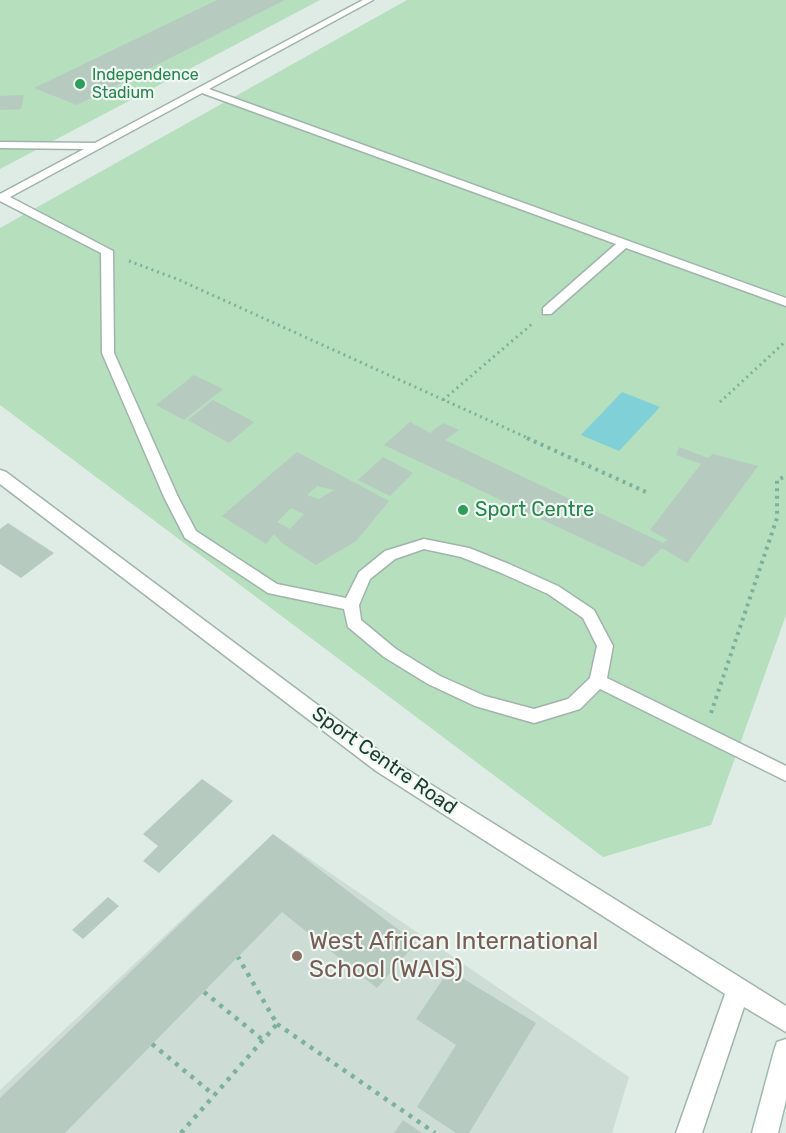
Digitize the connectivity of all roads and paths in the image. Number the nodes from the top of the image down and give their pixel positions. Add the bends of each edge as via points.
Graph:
1 (369, 0) edge
2 (202, 90) junction
3 (0, 145) edge
4 (97, 146) junction
5 (1, 198) edge
6 (624, 243) junction
7 (107, 251) junction
8 (786, 302) edge
9 (547, 311) dead end
10 (533, 323) dead end
11 (786, 341) edge
12 (443, 400) junction
13 (720, 402) dead end
14 (0, 476) edge
15 (786, 476) edge
16 (646, 492) dead end
17 (351, 605) junction
18 (598, 681) junction
19 (704, 732) junction
20 (786, 774) edge
21 (238, 957) dead end
22 (738, 990) junction
23 (204, 992) dead end
24 (786, 1020) edge
25 (277, 1024) junction
26 (263, 1040) junction
27 (152, 1044) dead end
28 (786, 1051) edge
29 (214, 1095) junction
30 (181, 1133) edge
31 (435, 1133) edge
32 (689, 1133) edge
33 (765, 1133) edge

1 - 2 lane
2 - 4 lane
2 - 6 lane
3 - 4 lane
4 - 5 lane
5 - 7 lane
6 - 8 lane
6 - 9 lane
7 - 12 path
7 - 17 lane via 108,353 190,534 273,589
10 - 12 path
11 - 13 path
12 - 16 path
14 - 22 street, Sport Centre Road via 383,765
15 - 19 path via 777,480 777,518
17 - 18 lane via 354,623 390,653 434,680 481,701 534,716 574,704
17 - 18 lane via 363,576 390,555 424,544 464,552 553,590 589,614 605,646
18 - 19 lane
19 - 20 lane
21 - 25 path
22 - 24 street, Sport Centre Road
22 - 32 street
23 - 26 path
25 - 26 path
25 - 31 path
26 - 29 path
27 - 29 path
28 - 33 street
29 - 30 path

